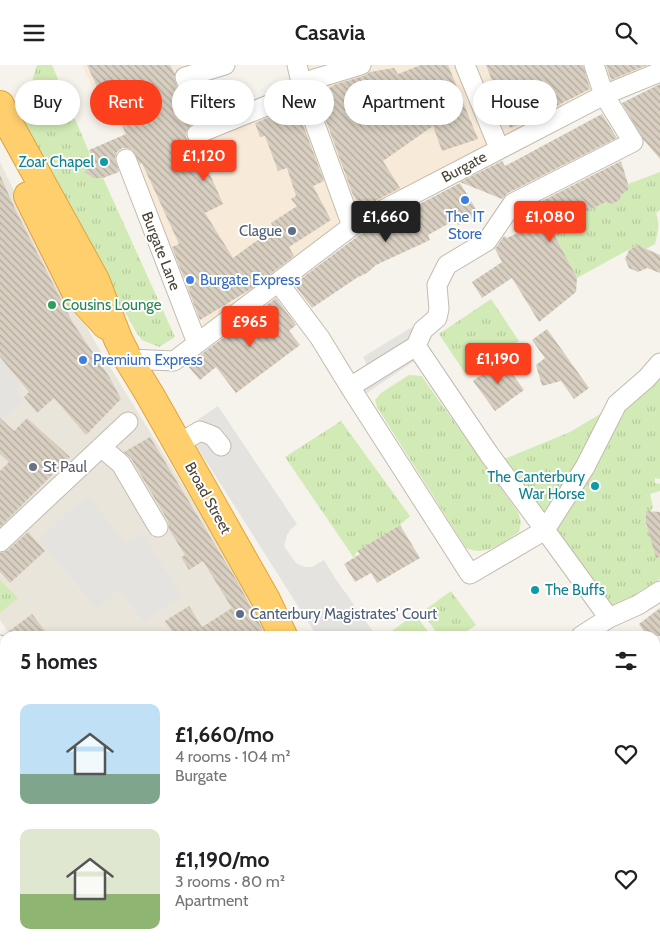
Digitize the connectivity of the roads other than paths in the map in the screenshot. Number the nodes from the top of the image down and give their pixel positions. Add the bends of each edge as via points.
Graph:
1 (225, 65) edge
2 (361, 65) edge
3 (465, 65) edge
4 (594, 65) edge
5 (660, 72) edge
6 (300, 80) edge
7 (264, 99) edge
8 (609, 102) junction
9 (0, 105) edge
10 (316, 125) edge
11 (0, 141) edge
12 (499, 148) junction
13 (126, 159) dead end
14 (352, 226) junction
15 (278, 283) junction
16 (197, 343) junction
17 (416, 346) junction
18 (123, 349) junction
19 (660, 363) edge
20 (350, 387) junction
21 (128, 422) dead end
22 (178, 444) junction
23 (220, 446) dead end
24 (101, 447) junction
25 (158, 527) dead end
26 (545, 530) junction
27 (0, 542) edge
28 (660, 591) edge
29 (266, 600) junction
30 (609, 617) junction
31 (281, 631) edge
32 (292, 631) edge
33 (588, 631) edge

1 - 7 street via 185,77 202,132
2 - 6 street
3 - 12 street
4 - 8 street
5 - 8 street, Burgate
8 - 12 street, Burgate
8 - 17 street via 633,142 513,203 486,241 447,265 437,285 437,318 423,330
9 - 18 highway via 95,280
10 - 14 street
11 - 18 highway via 76,292
12 - 14 street, Burgate
13 - 16 street, Burgate Lane
14 - 15 street, Burgate
15 - 16 street, Burgate
15 - 20 street via 320,338
16 - 18 street, Burgate via 174,361
17 - 20 street
17 - 26 street
18 - 22 highway, Broad Street
19 - 26 street via 617,404 585,467
20 - 26 street via 470,574
21 - 24 street
22 - 23 street via 200,431 213,436
22 - 29 highway, Broad Street
24 - 25 street via 121,464
24 - 27 street
26 - 30 street
28 - 30 street
29 - 31 highway, Broad Street
29 - 32 highway, Broad Street
30 - 33 street

